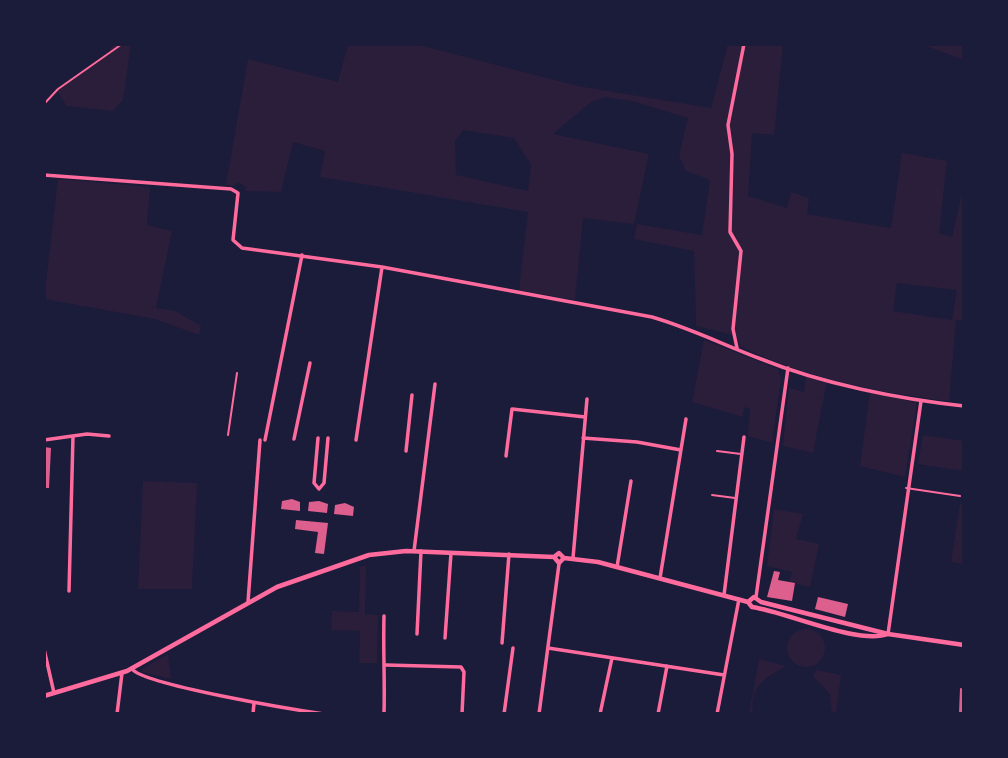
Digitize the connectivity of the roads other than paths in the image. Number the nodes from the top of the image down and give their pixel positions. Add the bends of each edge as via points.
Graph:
1 (122, 44) edge
2 (744, 44) edge
3 (44, 104) edge
4 (44, 175) edge
5 (302, 256) junction
6 (382, 267) junction
7 (737, 348) junction
8 (310, 363) dead end
9 (788, 368) junction
10 (237, 373) dead end
11 (435, 384) dead end
12 (412, 395) dead end
13 (587, 398) dead end
14 (921, 401) junction
15 (964, 406) edge
16 (585, 417) junction
17 (686, 419) dead end
18 (228, 435) dead end
19 (73, 436) junction
20 (109, 436) dead end
21 (744, 437) dead end
22 (318, 438) dead end
23 (328, 438) dead end
24 (583, 438) junction
25 (294, 439) dead end
26 (44, 440) edge
27 (260, 440) dead end
28 (265, 440) dead end
29 (356, 440) dead end
30 (681, 450) junction
31 (406, 451) dead end
32 (717, 452) dead end
33 (742, 454) junction
34 (506, 456) dead end
35 (631, 481) dead end
36 (906, 488) junction
37 (712, 495) dead end
38 (960, 496) dead end
39 (737, 498) junction
40 (414, 551) junction
41 (421, 551) junction
42 (451, 552) junction
43 (509, 554) junction
44 (554, 557) junction
45 (564, 558) junction
46 (573, 558) junction
47 (559, 563) junction
48 (617, 567) junction
49 (660, 578) junction
50 (69, 590) dead end
51 (724, 595) junction
52 (757, 599) junction
53 (739, 600) junction
54 (248, 602) junction
55 (748, 602) junction
56 (755, 608) junction
57 (383, 616) dead end
58 (417, 634) dead end
59 (888, 634) junction
60 (444, 638) dead end
61 (502, 643) dead end
62 (964, 645) edge
63 (513, 648) dead end
64 (548, 648) junction
65 (44, 649) edge
66 (612, 658) junction
67 (386, 665) junction
68 (667, 666) junction
69 (132, 669) junction
70 (122, 673) junction
71 (724, 675) junction
72 (54, 693) junction
73 (44, 696) edge
74 (254, 702) junction
75 (291, 712) edge
76 (117, 714) edge
77 (253, 714) edge
78 (324, 714) edge
79 (384, 714) edge
80 (462, 714) edge
81 (504, 714) edge
82 (539, 714) edge
83 (600, 714) edge
84 (658, 714) edge
85 (717, 714) edge

1 - 3 lane
2 - 7 street via 728,125 730,232 741,251 733,329
4 - 5 street via 231,189 239,197 233,233 237,245
5 - 6 street
5 - 28 street
6 - 7 street via 652,317
6 - 29 street
7 - 9 street
8 - 25 street
9 - 14 street
9 - 52 street
10 - 18 lane
11 - 40 street
12 - 31 street
13 - 16 street
14 - 15 street
14 - 36 street
16 - 24 street
16 - 34 street via 512,409
17 - 30 street
19 - 20 street
19 - 26 street
19 - 50 street
21 - 33 street
22 - 23 street via 314,483 319,489 324,483
24 - 30 street
24 - 46 street
27 - 54 street
30 - 49 street
32 - 33 lane
33 - 39 street
35 - 48 street
36 - 38 lane
36 - 59 street
37 - 39 lane
39 - 51 street
40 - 41 street
40 - 54 street via 382,552 344,562
41 - 42 street
41 - 58 street
42 - 43 street
42 - 60 street
43 - 44 street
43 - 61 street
44 - 45 street via 559,553
44 - 47 street
45 - 46 street
45 - 47 street
46 - 48 street
47 - 64 street
48 - 49 street
49 - 51 street
51 - 53 street
52 - 55 street
52 - 56 street
52 - 59 street
53 - 55 street
53 - 71 street
54 - 69 street
55 - 56 street
56 - 59 street via 859,635
57 - 67 street
59 - 62 street
63 - 81 street
64 - 66 street
64 - 82 street
65 - 72 street
66 - 68 street
66 - 83 street
67 - 79 street
67 - 80 street via 461,667
68 - 71 street
68 - 84 street
69 - 70 street
69 - 74 street via 140,676
70 - 72 street
70 - 76 street
71 - 85 street
72 - 73 street
74 - 75 street
74 - 77 street
75 - 78 street

